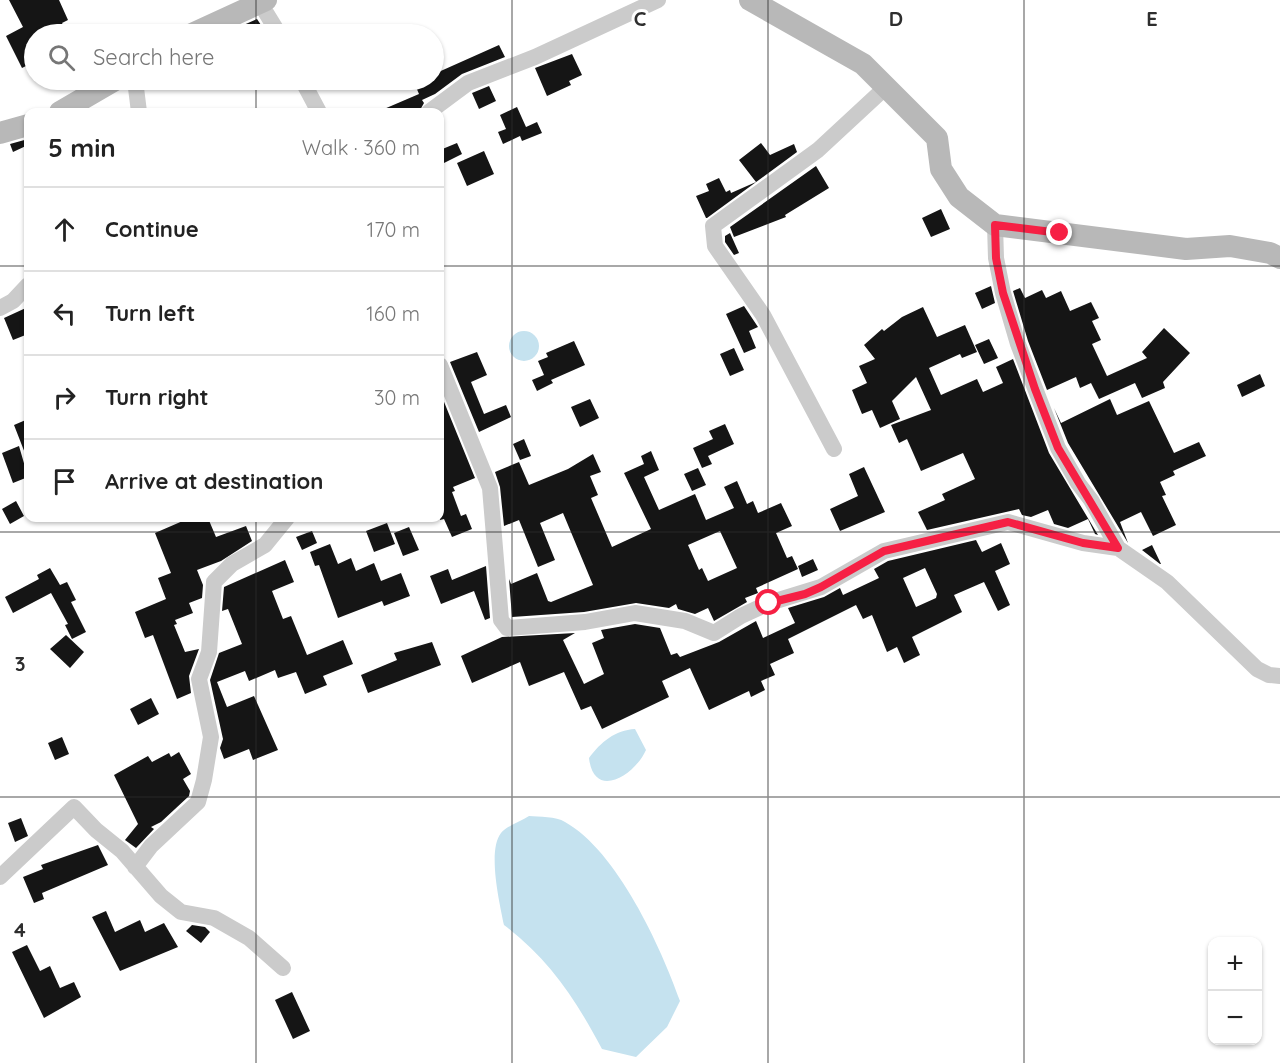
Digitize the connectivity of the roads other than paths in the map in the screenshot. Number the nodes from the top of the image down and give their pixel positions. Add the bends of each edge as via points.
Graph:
1 (658, 0) edge
2 (750, 0) edge
3 (263, 1) edge
4 (214, 24) edge
5 (274, 24) edge
6 (886, 87) junction
7 (98, 90) edge
8 (136, 90) edge
9 (307, 90) edge
10 (138, 105) edge
11 (67, 108) edge
12 (317, 108) edge
13 (434, 108) edge
14 (24, 126) edge
15 (0, 133) edge
16 (995, 225) junction
17 (1280, 258) edge
18 (24, 289) edge
19 (0, 308) edge
20 (444, 374) edge
21 (834, 449) dead end
22 (283, 522) edge
23 (1118, 548) junction
24 (1280, 676) edge
25 (135, 867) junction
26 (0, 877) edge
27 (283, 968) dead end

1 - 13 street via 468,83
2 - 6 street via 863,64
3 - 4 street
3 - 5 street
6 - 16 street via 937,138 941,168 959,197
6 - 21 street via 818,150 713,226 715,246 763,315
7 - 11 street
8 - 10 street
9 - 12 street
14 - 15 street
16 - 17 street via 1186,249 1230,246
16 - 23 street via 1003,293 1035,389 1058,448
18 - 19 street
20 - 23 street via 490,488 501,620 507,628 585,622 635,613 685,621 714,633 769,603 821,587 884,551 1008,522 1083,543
22 - 25 street via 265,545 232,564 214,582 209,652 199,679 211,737 198,802 151,846
23 - 24 street via 1167,582 1257,669
25 - 26 street via 74,807
25 - 27 street via 160,896 181,912 214,918 249,938

